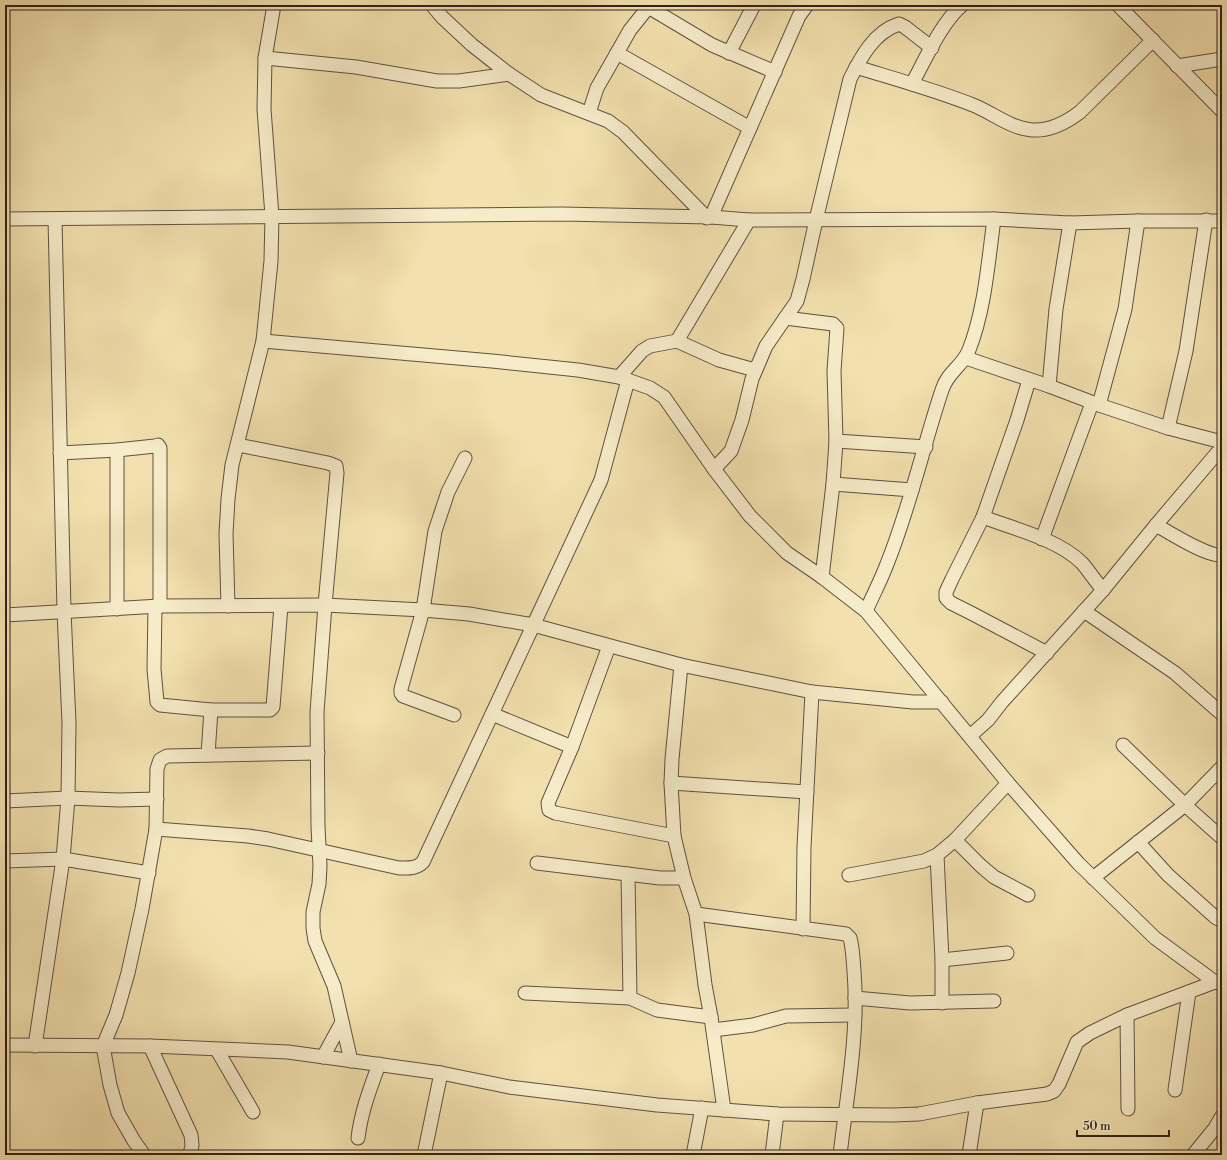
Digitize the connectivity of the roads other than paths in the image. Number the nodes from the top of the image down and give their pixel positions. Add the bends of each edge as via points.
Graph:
1 (274, 5) edge
2 (432, 5) edge
3 (754, 5) edge
4 (807, 5) edge
5 (962, 5) edge
6 (1118, 5) edge
7 (648, 6) edge
8 (1153, 40) junction
9 (932, 48) junction
10 (617, 53) junction
11 (729, 53) junction
12 (265, 58) junction
13 (1222, 60) edge
14 (1177, 66) junction
15 (856, 67) junction
16 (775, 72) junction
17 (509, 74) junction
18 (912, 84) junction
19 (1222, 111) edge
20 (589, 113) junction
21 (750, 128) junction
22 (272, 216) junction
23 (709, 217) junction
24 (6, 218) edge
25 (54, 219) junction
26 (749, 220) junction
27 (816, 220) junction
28 (994, 220) junction
29 (1206, 220) junction
30 (1138, 221) junction
31 (1222, 221) edge
32 (1070, 223) junction
33 (785, 318) junction
34 (263, 340) junction
35 (677, 341) junction
36 (966, 358) junction
37 (756, 370) junction
38 (623, 379) junction
39 (1029, 380) junction
40 (1049, 386) junction
41 (1096, 404) junction
42 (1168, 428) junction
43 (836, 440) junction
44 (238, 445) junction
45 (926, 447) junction
46 (117, 450) junction
47 (1221, 450) edge
48 (60, 453) junction
49 (465, 458) dead end
50 (714, 469) junction
51 (833, 484) junction
52 (912, 490) junction
53 (983, 517) junction
54 (1156, 525) junction
55 (1042, 539) junction
56 (1222, 555) edge
57 (822, 577) junction
58 (1103, 590) junction
59 (325, 605) junction
60 (158, 606) junction
61 (228, 606) junction
62 (281, 606) junction
63 (117, 609) junction
64 (423, 610) junction
65 (64, 611) junction
66 (866, 611) junction
67 (1084, 611) junction
68 (5, 615) edge
69 (533, 625) junction
70 (609, 646) junction
71 (1047, 653) junction
72 (681, 665) junction
73 (812, 692) junction
74 (942, 702) junction
75 (211, 710) junction
76 (492, 714) junction
77 (1222, 714) edge
78 (454, 715) dead end
79 (970, 736) junction
80 (1123, 745) dead end
81 (572, 747) junction
82 (318, 753) junction
83 (208, 755) junction
84 (1222, 767) edge
85 (1008, 782) junction
86 (671, 784) junction
87 (807, 792) junction
88 (68, 798) junction
89 (157, 799) junction
90 (5, 801) edge
91 (1185, 805) junction
92 (156, 829) junction
93 (674, 836) junction
94 (1222, 838) edge
95 (955, 840) junction
96 (1138, 842) junction
97 (319, 850) junction
98 (937, 855) junction
99 (63, 859) junction
100 (5, 861) edge
101 (537, 863) dead end
102 (149, 873) junction
103 (628, 874) junction
104 (849, 876) dead end
105 (684, 878) junction
106 (1093, 878) junction
107 (1028, 895) dead end
108 (696, 914) junction
109 (1222, 921) edge
110 (803, 929) junction
111 (1007, 953) dead end
112 (942, 960) junction
113 (1219, 983) edge
114 (1189, 992) junction
115 (525, 993) dead end
116 (630, 998) junction
117 (855, 998) junction
118 (994, 1002) dead end
119 (942, 1003) junction
120 (855, 1015) junction
121 (1128, 1015) junction
122 (711, 1017) junction
123 (342, 1022) junction
124 (713, 1030) junction
125 (5, 1045) edge
126 (35, 1046) junction
127 (103, 1046) junction
128 (150, 1046) junction
129 (217, 1050) junction
130 (323, 1057) junction
131 (351, 1060) junction
132 (379, 1064) junction
133 (441, 1073) junction
134 (1175, 1090) dead end
135 (977, 1103) junction
136 (702, 1108) junction
137 (1128, 1109) dead end
138 (724, 1110) junction
139 (253, 1112) dead end
140 (778, 1114) junction
141 (844, 1115) junction
142 (1222, 1116) edge
143 (358, 1138) dead end
144 (144, 1155) edge
145 (190, 1155) edge
146 (424, 1155) edge
147 (693, 1155) edge
148 (772, 1155) edge
149 (840, 1155) edge
150 (969, 1155) edge
151 (1193, 1155) edge

1 - 12 street
2 - 17 street via 472,45
3 - 11 street
4 - 16 street via 799,16
5 - 9 street via 956,10
6 - 8 street
7 - 10 street
7 - 11 street via 706,42
8 - 14 street
8 - 18 street via 1080,112 1069,120 1050,127 1033,130 1018,128 976,106
9 - 15 street via 899,24 879,35
9 - 18 street
10 - 20 street via 597,88
10 - 21 street
11 - 16 street
12 - 17 street via 356,67 437,81 459,81
12 - 22 street via 264,109
13 - 14 street
14 - 19 street
15 - 18 street
15 - 27 street via 850,79
16 - 21 street
17 - 20 street via 542,94
20 - 23 street via 608,121 623,132
21 - 23 street
22 - 23 street via 561,214
22 - 25 street
22 - 34 street via 271,261
23 - 26 street
24 - 25 street
25 - 48 street
26 - 27 street
26 - 35 street
27 - 28 street
27 - 33 street via 796,301
28 - 32 street
28 - 36 street via 979,320
29 - 30 street
29 - 31 street
29 - 42 street via 1186,351
30 - 32 street
30 - 41 street via 1125,309
32 - 40 street via 1056,309
33 - 37 street via 766,346
33 - 43 street via 833,324 837,328 834,371
34 - 38 street via 578,370
34 - 44 street
35 - 37 street via 719,360
35 - 38 street via 650,346 642,351
36 - 39 street
36 - 45 street via 945,380 930,425
37 - 50 street via 731,451
38 - 50 street via 650,388 664,397
38 - 69 street via 600,480
39 - 40 street
39 - 53 street
40 - 41 street
41 - 42 street
41 - 55 street
42 - 47 street
43 - 45 street
43 - 51 street
44 - 59 street via 336,466
44 - 61 street via 232,465 228,499
45 - 52 street
46 - 48 street
46 - 60 street via 155,446 160,448
46 - 63 street
47 - 54 street
48 - 65 street
49 - 64 street via 448,492 435,531
50 - 57 street via 750,516 787,553
51 - 52 street
51 - 57 street
52 - 66 street via 887,563
53 - 55 street
53 - 71 street via 946,592 946,598 951,604
54 - 56 street via 1208,553
54 - 58 street
55 - 58 street via 1068,552 1082,563
57 - 66 street
58 - 67 street
59 - 62 street
59 - 64 street
59 - 82 street
60 - 61 street
60 - 63 street
60 - 75 street via 154,669 157,702 165,707
61 - 62 street
62 - 75 street via 273,707 270,710
63 - 65 street
64 - 69 street via 469,614
64 - 78 street via 401,693 403,696
65 - 68 street
65 - 88 street via 69,723
66 - 74 street
67 - 71 street
67 - 77 street via 1175,673
69 - 70 street
69 - 76 street
70 - 72 street
70 - 81 street
71 - 79 street via 988,720
72 - 73 street
72 - 86 street
73 - 74 street via 913,702
73 - 87 street
74 - 79 street
75 - 83 street
76 - 81 street
76 - 97 street via 424,862 413,868 399,868
79 - 85 street
80 - 91 street
81 - 93 street via 548,803 549,810
82 - 83 street
82 - 97 street
83 - 89 street via 167,756 160,760 157,769
84 - 91 street
85 - 95 street
85 - 106 street
86 - 87 street
86 - 93 street
87 - 110 street
88 - 89 street
88 - 90 street
88 - 99 street
89 - 92 street
91 - 94 street
91 - 96 street
92 - 97 street via 248,836
92 - 102 street
93 - 105 street
95 - 98 street
95 - 107 street via 994,877
96 - 106 street
96 - 109 street via 1168,875
97 - 123 street via 320,866 313,928 315,941 334,986
98 - 104 street via 924,861
98 - 112 street
99 - 100 street
99 - 102 street
99 - 126 street
101 - 103 street
102 - 127 street via 128,973 116,1015
103 - 105 street
103 - 116 street
105 - 108 street
106 - 113 street via 1155,938
108 - 110 street
108 - 122 street
110 - 117 street via 846,934 850,938
111 - 112 street
112 - 119 street
113 - 114 street
114 - 121 street
114 - 134 street
115 - 116 street
116 - 122 street via 657,1010
117 - 119 street
117 - 120 street
118 - 119 street
120 - 124 street via 786,1016 753,1025
120 - 141 street
121 - 135 street via 1077,1042 1054,1091
121 - 137 street
122 - 124 street
123 - 130 street
123 - 131 street
124 - 138 street
125 - 126 street
126 - 127 street
127 - 128 street
127 - 144 street via 118,1114
128 - 129 street
128 - 145 street via 191,1135
129 - 130 street via 288,1052
129 - 139 street
130 - 131 street
131 - 132 street
132 - 133 street
132 - 143 street via 364,1105
133 - 136 street via 509,1087
133 - 146 street
135 - 141 street via 919,1114
135 - 150 street
136 - 138 street
136 - 147 street
138 - 140 street
140 - 141 street
140 - 148 street
141 - 149 street
142 - 151 street

